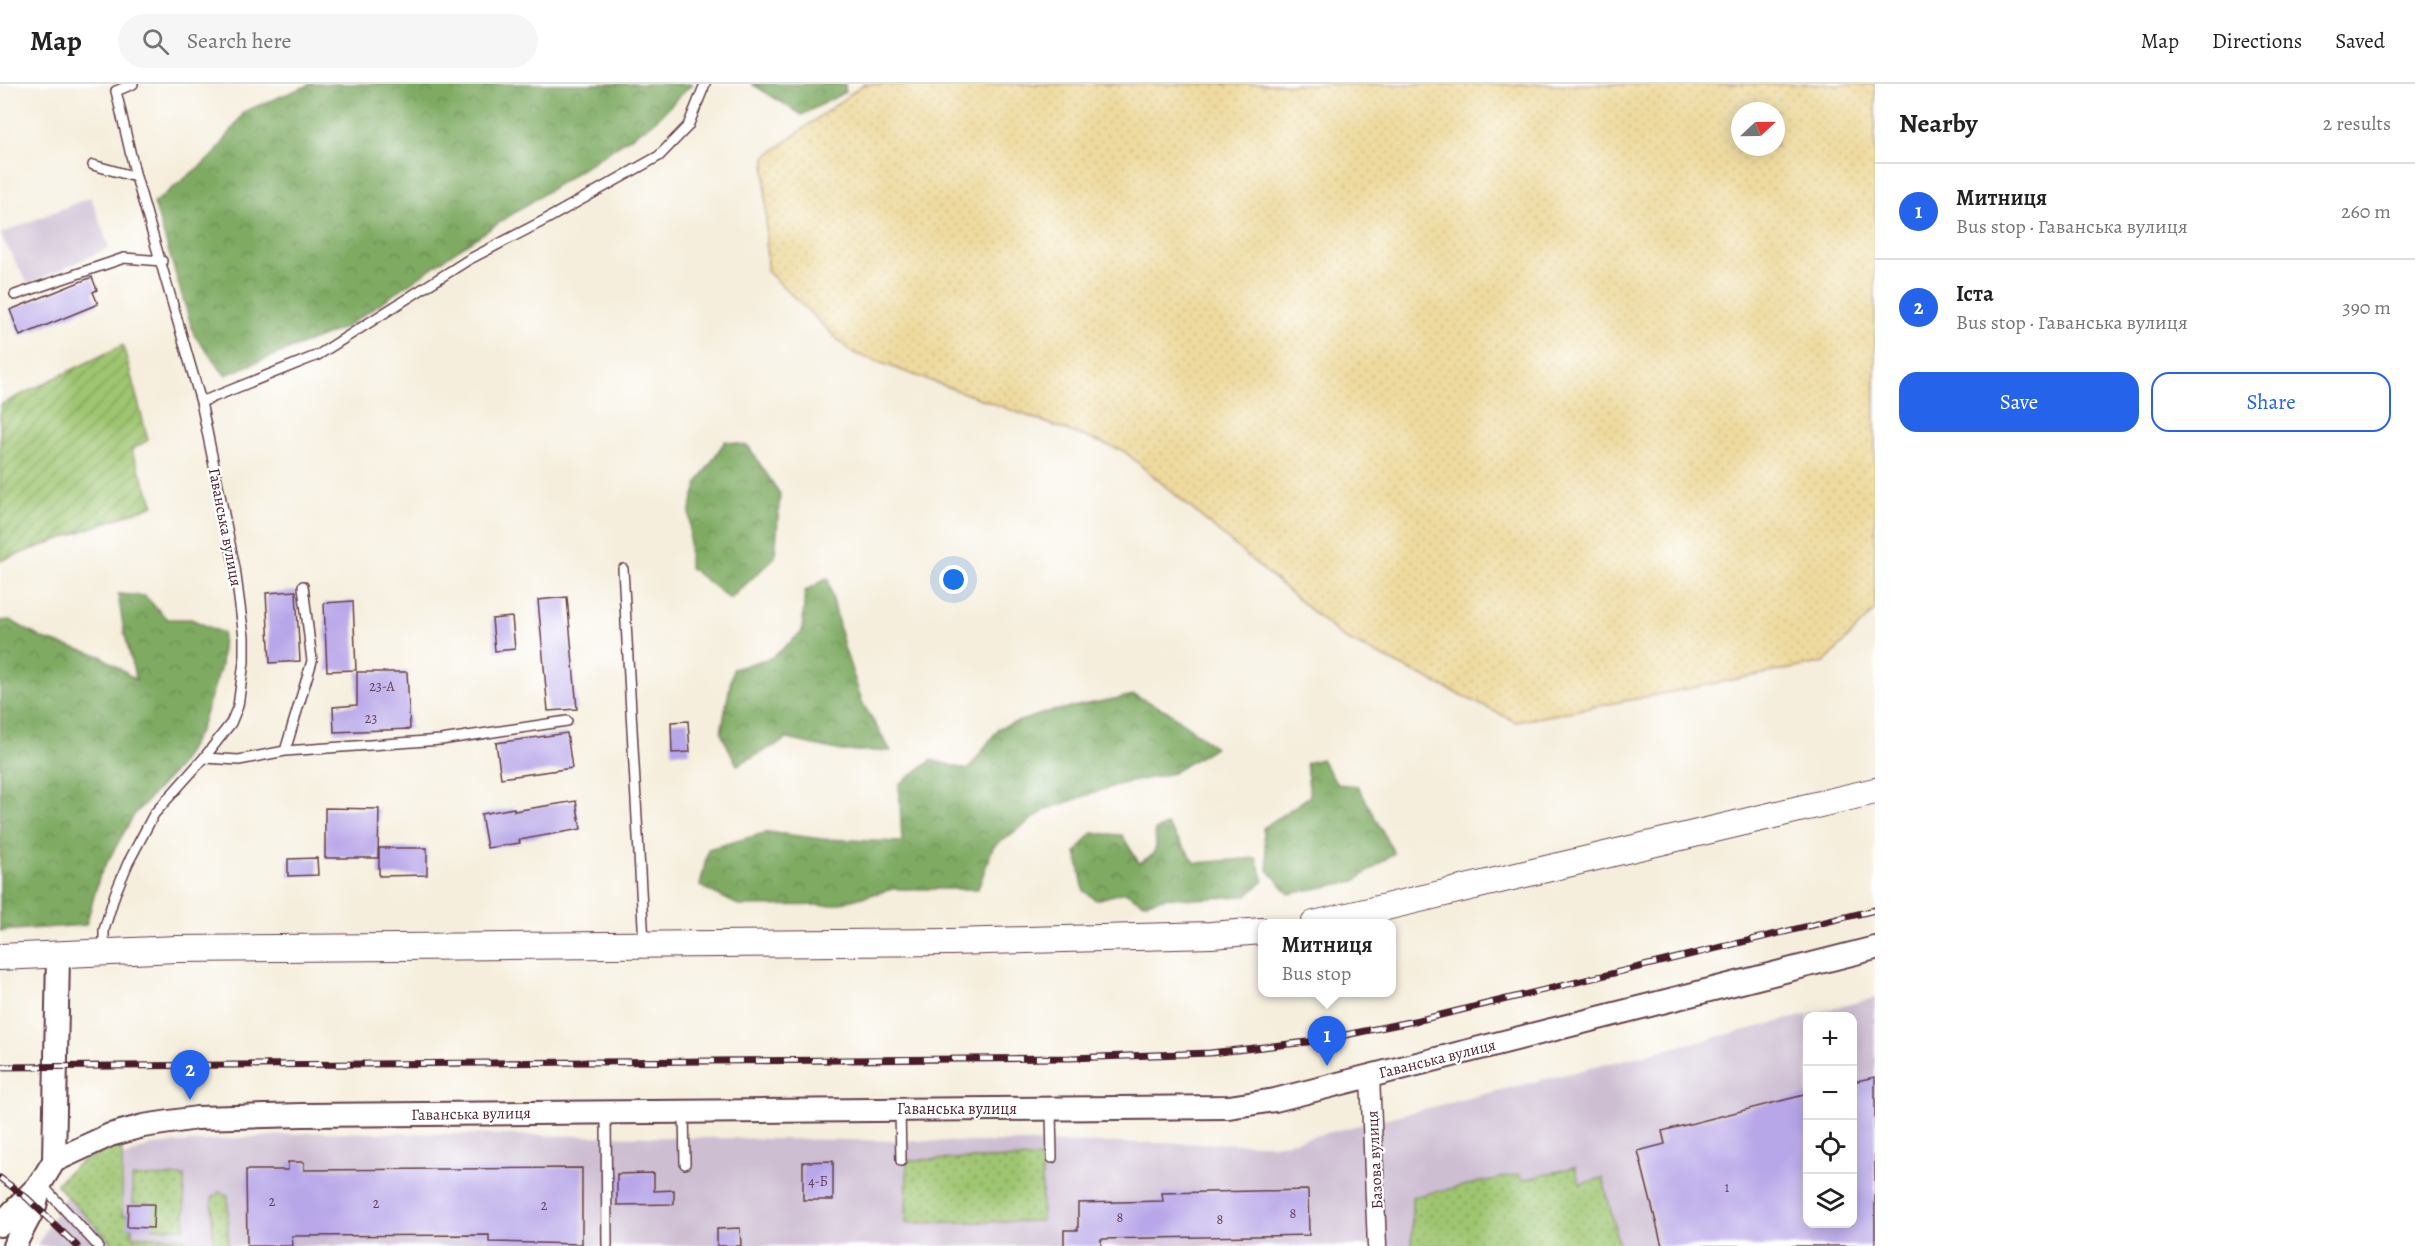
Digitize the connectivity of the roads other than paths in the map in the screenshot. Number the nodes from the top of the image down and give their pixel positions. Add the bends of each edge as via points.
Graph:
1 (133, 84) edge
2 (705, 84) edge
3 (93, 165) dead end
4 (136, 177) junction
5 (162, 261) junction
6 (15, 295) dead end
7 (201, 402) junction
8 (623, 569) dead end
9 (303, 586) dead end
10 (567, 721) dead end
11 (285, 752) junction
12 (204, 758) junction
13 (1875, 791) edge
14 (1335, 919) edge
15 (1258, 931) edge
16 (644, 945) junction
17 (1875, 948) edge
18 (104, 953) junction
19 (58, 956) junction
20 (0, 957) edge
21 (1370, 1075) junction
22 (1051, 1108) junction
23 (900, 1109) junction
24 (684, 1110) junction
25 (606, 1111) junction
26 (1052, 1158) dead end
27 (54, 1161) junction
28 (901, 1161) dead end
29 (685, 1164) dead end
30 (40, 1184) junction
31 (0, 1225) edge
32 (607, 1245) edge
33 (14, 1246) edge
34 (98, 1246) edge
35 (1377, 1246) edge

1 - 4 lane, Гаванська вулиця via 116,91
2 - 7 lane via 688,126 659,156 468,260 318,355
3 - 4 lane
4 - 5 lane, Гаванська вулиця
5 - 6 lane via 124,258
5 - 7 lane, Гаванська вулиця
7 - 12 lane, Гаванська вулиця via 235,568 244,637 238,705 231,723
8 - 16 lane
9 - 11 lane via 312,661
10 - 11 lane via 441,740
11 - 12 lane via 239,760
12 - 18 lane, Гаванська вулиця via 154,814 128,863 104,930
13 - 14 main road
15 - 16 main road via 962,942
16 - 18 main road
17 - 21 street, Гаванська вулиця
18 - 19 main road
19 - 20 main road
19 - 27 street
21 - 22 street, Гаванська вулиця via 1275,1100 1229,1107
21 - 35 street, Базова вулиця
22 - 23 street, Гаванська вулиця
22 - 26 lane
23 - 24 street, Гаванська вулиця
23 - 28 lane
24 - 25 street, Гаванська вулиця
24 - 29 lane
25 - 27 street, Гаванська вулиця via 197,1118 110,1135
25 - 32 lane
27 - 30 street
30 - 31 street
30 - 33 street via 35,1206
30 - 34 lane

